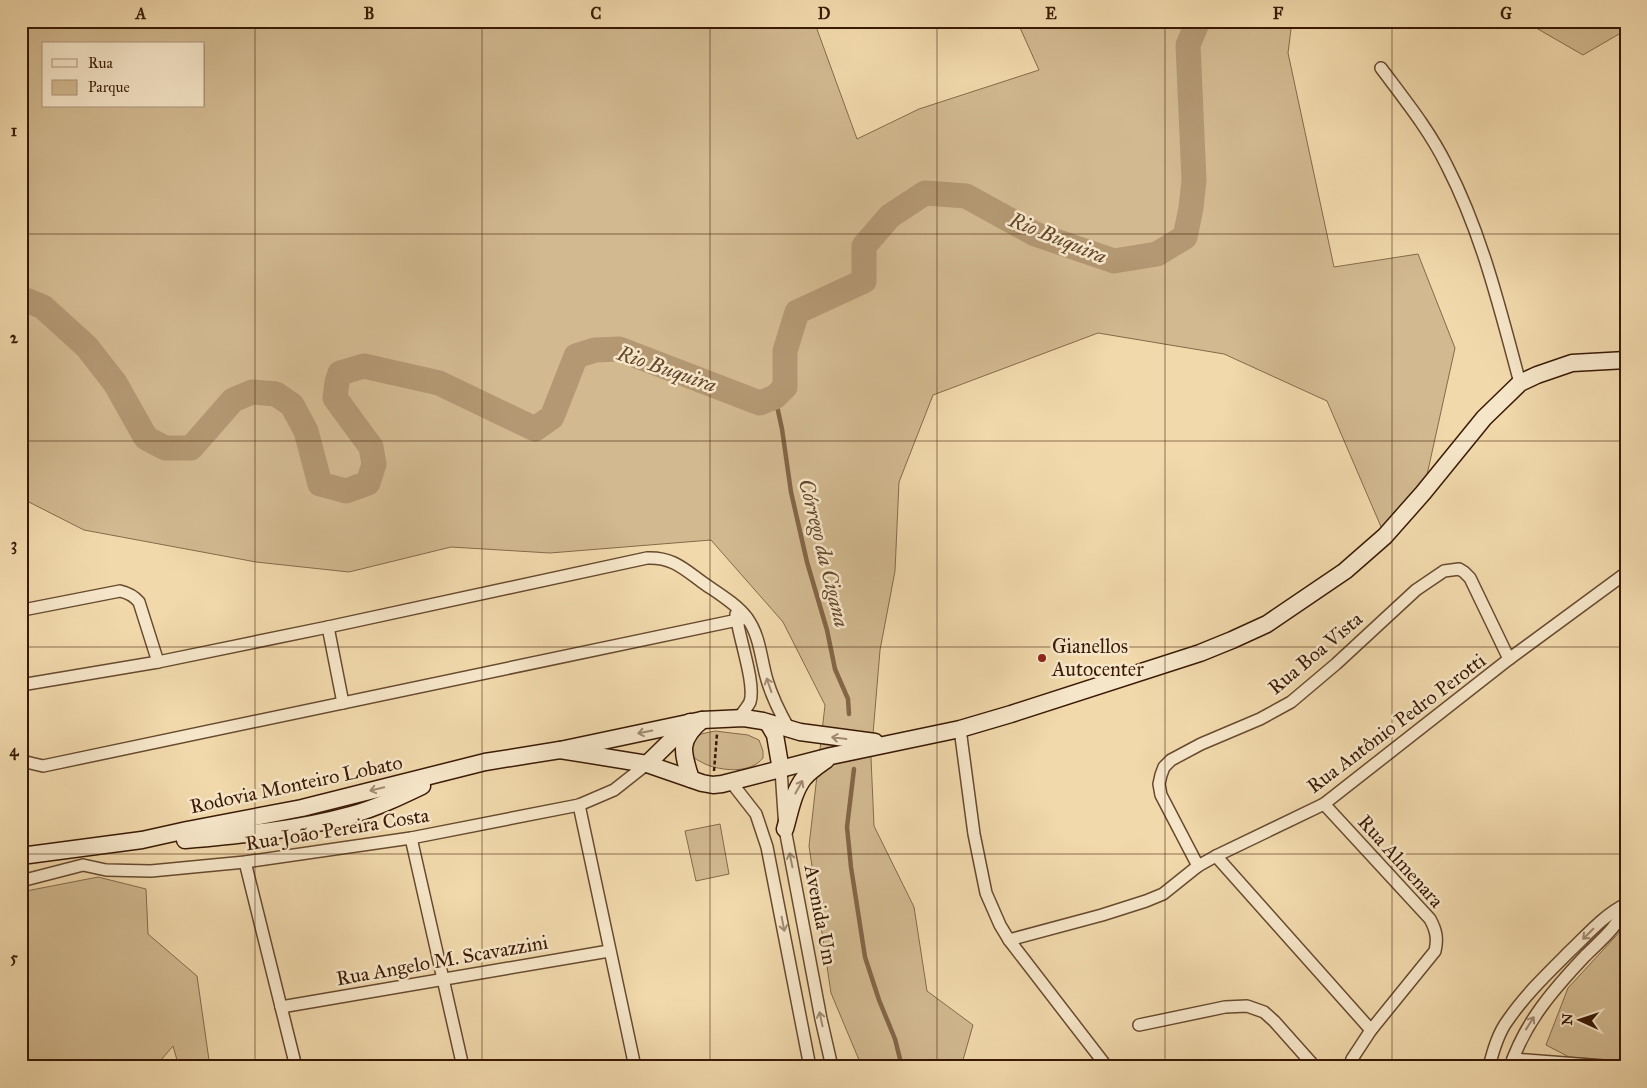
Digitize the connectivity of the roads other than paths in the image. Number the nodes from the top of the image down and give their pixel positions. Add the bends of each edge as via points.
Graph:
1 (1381, 68) dead end
2 (1626, 360) edge
3 (1520, 383) junction
4 (1626, 573) edge
5 (21, 612) edge
6 (742, 619) junction
7 (328, 627) junction
8 (1509, 660) junction
9 (158, 662) junction
10 (21, 685) edge
11 (343, 703) junction
12 (738, 718) junction
13 (696, 721) junction
14 (768, 723) junction
15 (789, 729) junction
16 (960, 729) junction
17 (887, 743) junction
18 (560, 750) junction
19 (831, 756) junction
20 (21, 757) edge
21 (647, 764) junction
22 (781, 770) junction
23 (691, 779) junction
24 (731, 782) junction
25 (1324, 804) junction
26 (579, 805) junction
27 (785, 829) junction
28 (411, 838) junction
29 (79, 848) junction
30 (21, 856) edge
31 (1216, 856) junction
32 (246, 862) junction
33 (83, 865) junction
34 (1198, 866) junction
35 (21, 881) edge
36 (1626, 904) edge
37 (1009, 940) junction
38 (609, 951) junction
39 (443, 978) junction
40 (281, 1007) junction
41 (1139, 1026) dead end
42 (1371, 1030) junction
43 (1511, 1063) edge
44 (1351, 1064) edge
45 (294, 1065) edge
46 (463, 1067) edge
47 (635, 1067) edge
48 (810, 1067) edge
49 (832, 1067) edge
50 (1107, 1067) edge
51 (1315, 1067) edge
52 (1489, 1067) edge
53 (1617, 1067) edge

1 - 3 street via 1432,140 1461,196 1495,288
2 - 3 main road, Rodovia Monteiro Lobato via 1572,363
3 - 16 main road, Rodovia Monteiro Lobato via 1484,418 1385,536 1345,571 1267,624 1200,653
4 - 8 street, Rua Antônio Pedro Perotti
5 - 9 street via 120,591 127,593 140,602
6 - 7 street via 735,607 682,567 666,559 648,558
6 - 11 street
6 - 12 street via 751,696 747,708
15 -> 6 street via 766,678 756,636
7 - 9 street
7 - 11 street
8 - 25 street, Rua Antônio Pedro Perotti
8 - 34 street, Rua Boa Vista via 1470,578 1458,569 1444,571 1416,590 1291,702 1201,744 1164,767 1159,784 1161,796
9 - 10 street
11 - 20 street via 43,766 26,762
12 - 13 main road, Rodovia Monteiro Lobato
12 - 14 main road, Rodovia Monteiro Lobato
13 -> 18 main road, Rodovia Monteiro Lobato
13 - 21 main road
13 - 23 main road via 684,743 684,758
14 - 15 main road, Rodovia Monteiro Lobato
14 - 22 main road via 775,735
17 -> 15 main road, Rodovia Monteiro Lobato
16 - 17 main road, Rodovia Monteiro Lobato
16 - 37 street via 974,834 986,893
17 - 19 main road, Rodovia Monteiro Lobato
18 - 21 main road, Rodovia Monteiro Lobato
18 - 29 main road, Rodovia Monteiro Lobato via 494,760 302,808 142,840
19 - 22 main road, Rodovia Monteiro Lobato
27 -> 19 main road via 799,785
21 - 23 main road, Rodovia Monteiro Lobato
21 - 26 street, Rua João Pereira Costa via 614,790
22 - 24 main road, Rodovia Monteiro Lobato
22 - 27 street, Avenida Um
23 - 24 main road, Rodovia Monteiro Lobato via 713,785
24 -> 48 street via 756,814 767,847
25 - 31 street, Rua Antônio Pedro Perotti
25 - 42 street, Rua Almenara via 1430,919 1438,939 1435,951
26 - 28 street, Rua João Pereira Costa
26 - 38 street
49 -> 27 street, Avenida Um
28 - 32 street, Rua João Pereira Costa
28 - 39 street
29 - 30 main road, Rodovia Monteiro Lobato
29 - 33 street
31 - 34 street, Rua Antônio Pedro Perotti
31 - 42 street
32 - 33 street, Rua João Pereira Costa via 130,871
32 - 40 street
33 - 35 street, Rua João Pereira Costa
34 - 37 street, Rua Antônio Pedro Perotti via 1172,888 1146,902
43 -> 36 street via 1523,1033 1535,1015 1612,930
36 -> 52 street via 1603,918 1526,998 1507,1021
37 - 50 street
38 - 39 street, Rua Angelo M. Scavazzini
38 - 47 street
39 - 40 street, Rua Angelo M. Scavazzini
39 - 46 street
40 - 45 street
41 - 51 street via 1225,1007 1248,1006 1274,1020
42 - 44 street, Rua Almenara
43 - 53 street

